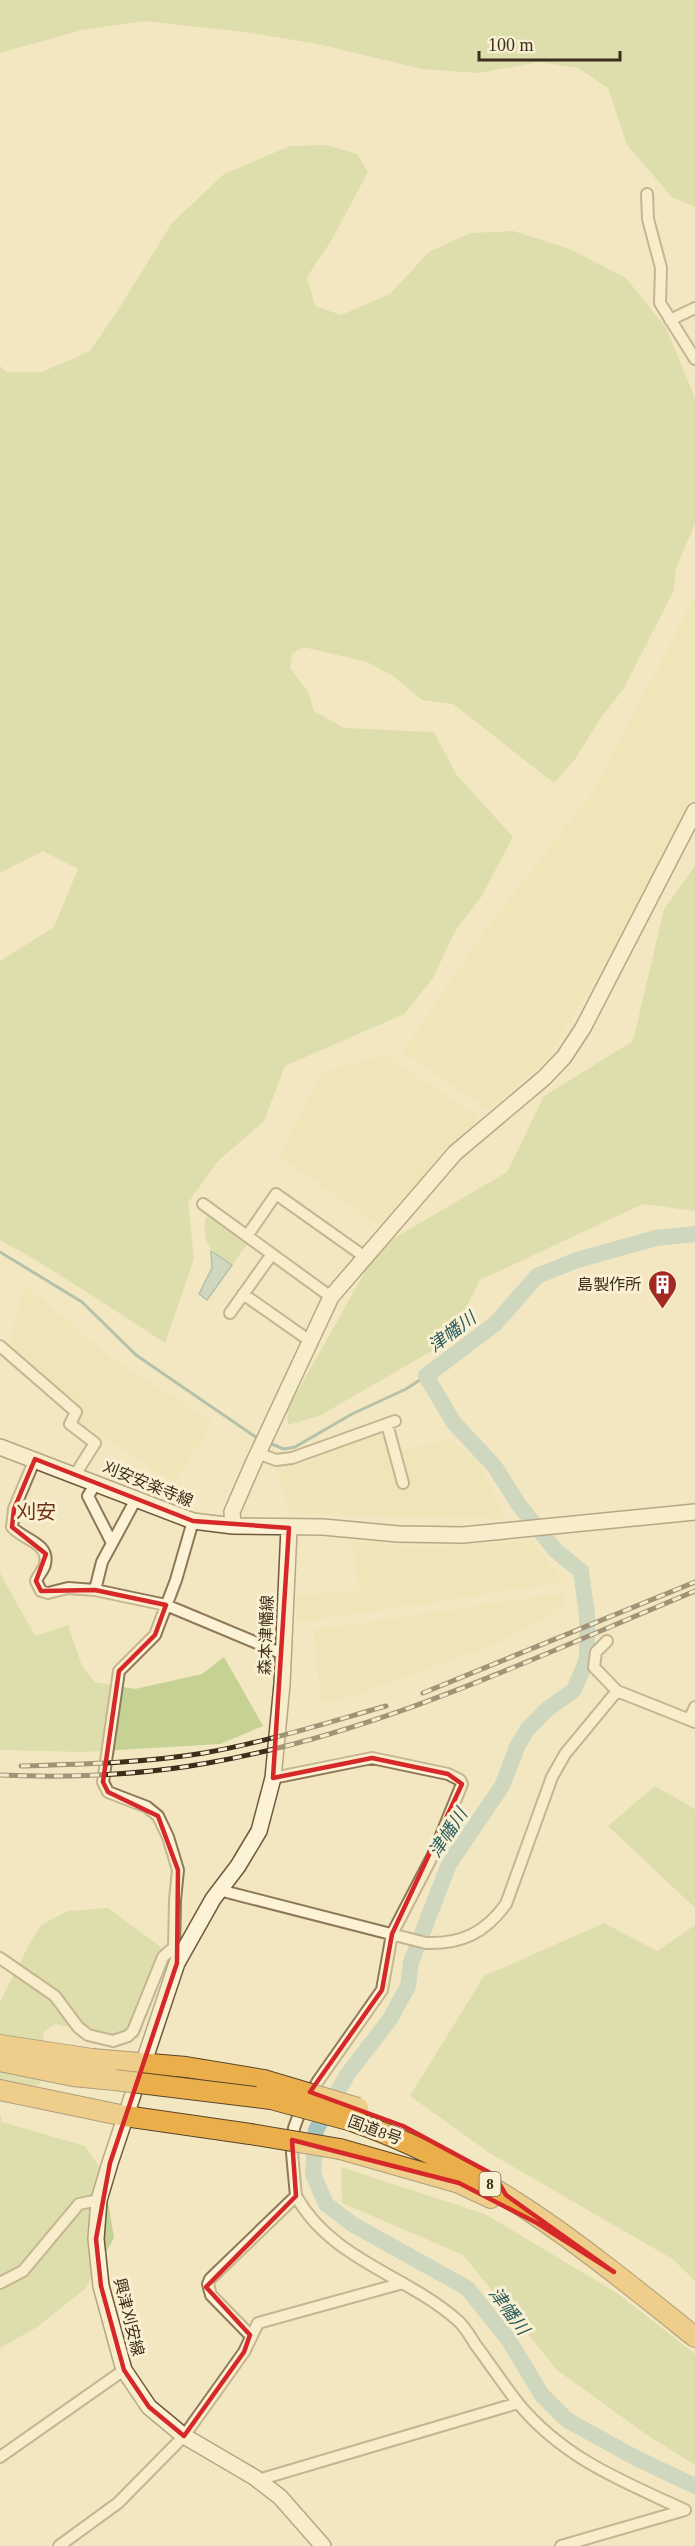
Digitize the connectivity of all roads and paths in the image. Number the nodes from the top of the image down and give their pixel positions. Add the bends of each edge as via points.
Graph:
1 (647, 194) dead end
2 (695, 308) edge
3 (670, 320) junction
4 (695, 359) edge
5 (695, 812) edge
6 (203, 1204) dead end
7 (247, 1236) junction
8 (272, 1254) junction
9 (365, 1257) junction
10 (243, 1294) junction
11 (331, 1297) junction
12 (230, 1313) dead end
13 (310, 1341) junction
14 (0, 1346) edge
15 (261, 1445) junction
16 (0, 1447) edge
17 (35, 1459) junction
18 (75, 1475) junction
19 (96, 1483) junction
20 (403, 1483) dead end
21 (136, 1498) junction
22 (695, 1512) edge
23 (193, 1521) junction
24 (233, 1526) junction
25 (289, 1528) junction
26 (112, 1544) junction
27 (95, 1590) junction
28 (166, 1605) junction
29 (607, 1641) dead end
30 (283, 1654) junction
31 (617, 1691) junction
32 (695, 1707) edge
33 (692, 1721) edge
34 (273, 1778) junction
35 (219, 1890) junction
36 (392, 1935) junction
37 (176, 1955) junction
38 (0, 1958) edge
39 (0, 2045) edge
40 (0, 2061) edge
41 (143, 2063) junction
42 (0, 2090) edge
43 (355, 2114) junction
44 (125, 2116) junction
45 (296, 2196) junction
46 (99, 2200) junction
47 (614, 2272) junction
48 (0, 2283) edge
49 (403, 2283) junction
50 (250, 2335) junction
51 (695, 2337) edge
52 (124, 2370) junction
53 (518, 2403) junction
54 (184, 2436) junction
55 (0, 2457) edge
56 (258, 2480) junction
57 (58, 2546) edge
58 (323, 2546) edge
59 (561, 2546) edge

1 - 3 street via 648,219 661,268 660,303
2 - 3 street
3 - 4 street
5 - 9 main road via 583,1028 564,1057 455,1153
6 - 7 street
7 - 8 street
7 - 9 street via 276,1194
8 - 10 street
8 - 11 street
9 - 11 main road
10 - 12 street
10 - 13 street
11 - 13 main road
13 - 15 main road
14 - 18 street via 76,1412 69,1424 95,1443
15 - 20 street via 276,1460 292,1458 391,1423
15 - 24 main road via 232,1512
16 - 17 main road, 刈安安楽寺線
17 - 18 main road, 刈安安楽寺線
17 - 27 street via 14,1509 12,1527 46,1554 45,1566 36,1581 39,1588 48,1593 68,1588
18 - 19 main road, 刈安安楽寺線
19 - 21 main road, 刈安安楽寺線
19 - 26 street via 88,1496
21 - 23 main road, 刈安安楽寺線
21 - 26 street
22 - 25 main road via 463,1535
23 - 24 main road, 刈安安楽寺線
23 - 28 street
24 - 25 main road, 刈安安楽寺線
25 - 30 main road, 森本津幡線
26 - 27 street via 102,1562
27 - 28 street
28 - 30 street
28 - 37 street via 155,1635 119,1671 103,1782 108,1792 147,1807 158,1816 168,1837 178,1870 174,1900
29 - 31 street via 596,1652 594,1667
30 - 34 main road, 森本津幡線
31 - 33 street
31 - 36 street via 565,1754 552,1777 506,1904 495,1920 477,1935 447,1943
32 - 33 street
34 - 35 main road, 森本津幡線 via 259,1831
34 - 36 street via 372,1758 460,1780 462,1784 433,1855
35 - 36 street
35 - 37 main road, 森本津幡線
36 - 45 street via 382,1990 318,2081 298,2117 292,2153
37 - 38 street via 163,1957 133,2031 113,2041 83,2032 55,1996
37 - 41 main road, 森本津幡線
39 - 41 highway, 8
40 - 43 highway, 国道8号 / 8, bridge via 73,2076
41 - 43 highway, 8, bridge via 264,2080
41 - 44 main road, 森本津幡線
42 - 44 highway
43 - 47 highway, 国道8号 / 8 via 506,2195 568,2235
44 - 46 main road, 興津刈安線
44 - 47 highway, 8, bridge via 340,2149 459,2183 537,2223
45 - 49 street via 308,2218 337,2244
45 - 50 street via 208,2284 212,2295
46 - 48 street via 79,2204 23,2271
46 - 52 main road, 興津刈安線 via 96,2239 101,2286
47 - 51 highway, 国道8号 / 8
49 - 50 street via 258,2323
49 - 53 street via 458,2320
50 - 54 street via 244,2352
52 - 54 main road, 興津刈安線 via 149,2407
52 - 55 street
53 - 56 street
53 - 59 street via 545,2434 573,2455 685,2510
54 - 56 main road, 興津刈安線
54 - 57 street via 118,2503
56 - 58 main road, 興津刈安線 via 280,2497

